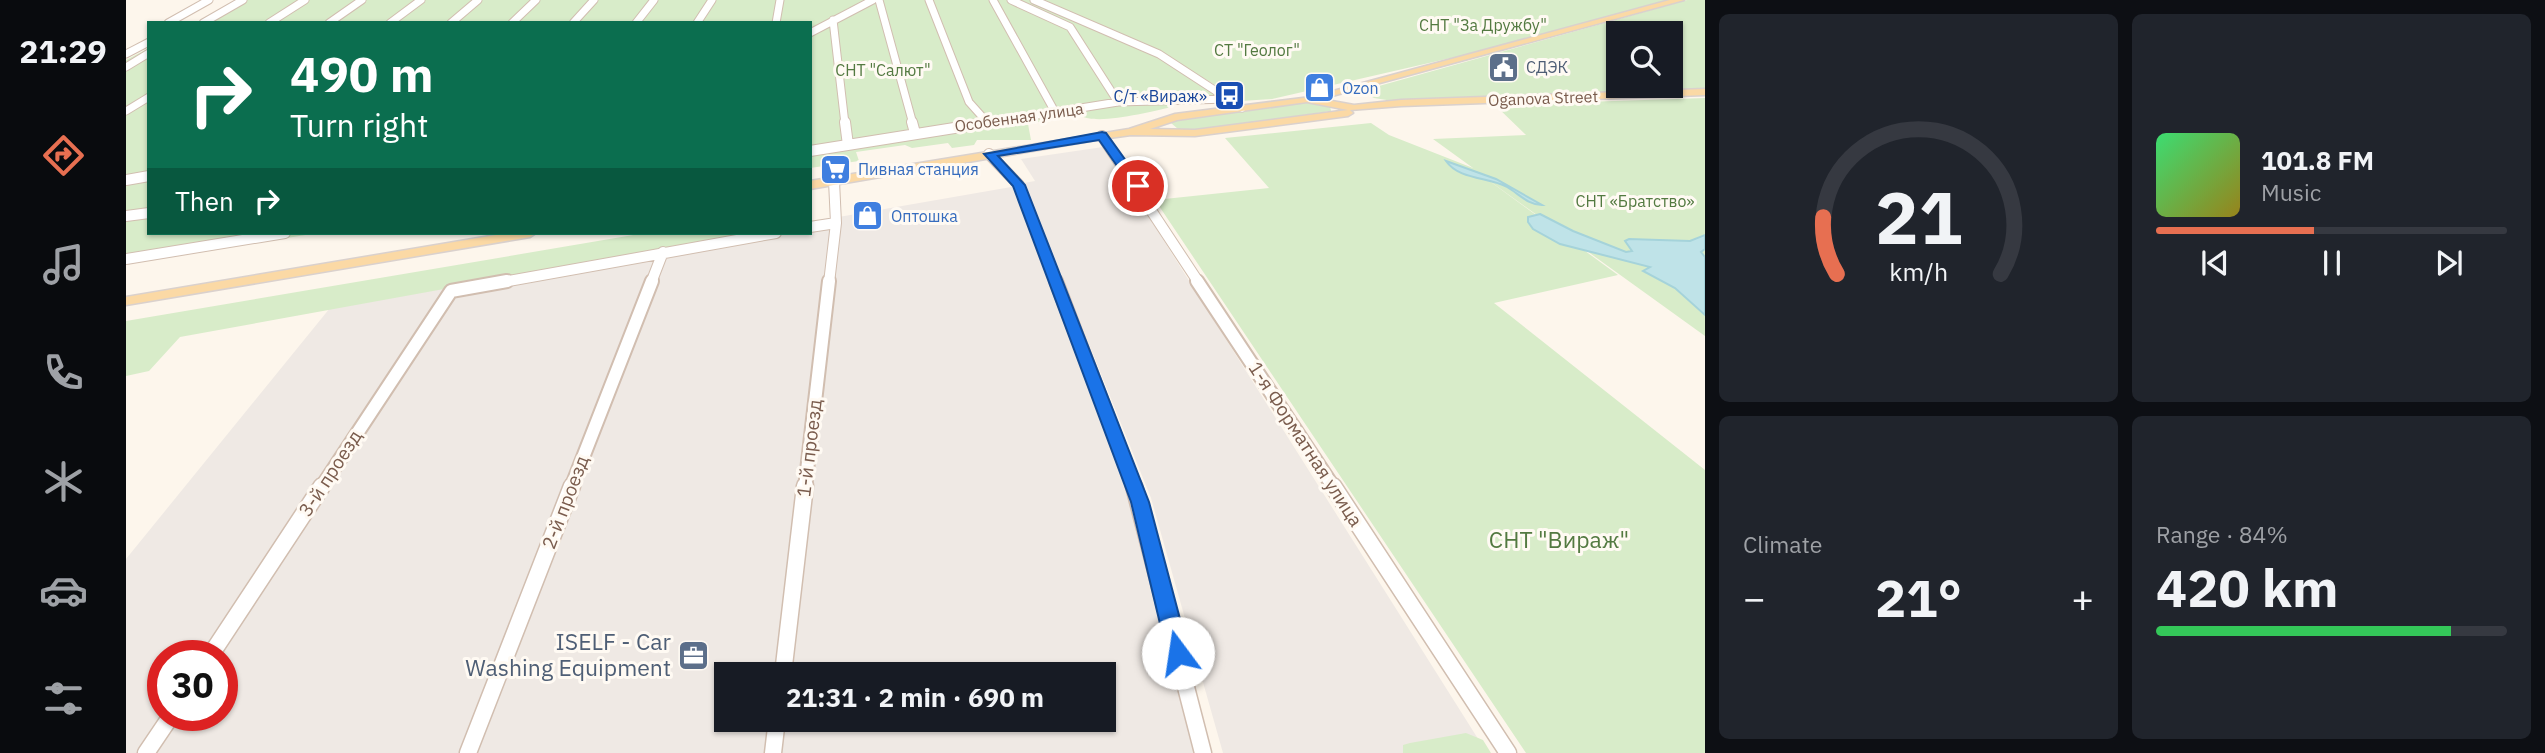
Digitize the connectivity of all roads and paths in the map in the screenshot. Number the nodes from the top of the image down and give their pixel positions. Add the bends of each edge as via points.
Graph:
1 (209, 0) edge
2 (243, 0) edge
3 (305, 0) edge
4 (362, 0) edge
5 (421, 0) edge
6 (478, 0) edge
7 (536, 0) edge
8 (594, 0) edge
9 (654, 0) edge
10 (712, 0) edge
11 (780, 0) edge
12 (873, 0) edge
13 (879, 0) edge
14 (929, 0) edge
15 (993, 0) edge
16 (1011, 0) edge
17 (1034, 0) edge
18 (1680, 0) edge
19 (833, 20) junction
20 (172, 21) edge
21 (206, 21) edge
22 (272, 21) edge
23 (332, 21) edge
24 (393, 21) edge
25 (452, 21) edge
26 (514, 21) edge
27 (575, 21) edge
28 (638, 21) edge
29 (698, 21) edge
30 (776, 21) edge
31 (812, 32) edge
32 (147, 43) edge
33 (126, 54) edge
34 (147, 55) edge
35 (126, 67) edge
36 (1705, 92) edge
37 (147, 98) edge
38 (1229, 99) junction
39 (1118, 102) junction
40 (1332, 104) junction
41 (1242, 108) junction
42 (126, 111) edge
43 (1055, 112) junction
44 (1169, 119) junction
45 (986, 121) junction
46 (1131, 132) junction
47 (1182, 132) junction
48 (915, 133) junction
49 (1102, 136) junction
50 (848, 145) junction
51 (812, 151) edge
52 (989, 154) junction
53 (147, 177) edge
54 (126, 180) edge
55 (834, 181) junction
56 (812, 186) edge
57 (147, 213) edge
58 (126, 216) edge
59 (836, 223) junction
60 (812, 227) edge
61 (273, 235) edge
62 (518, 235) edge
63 (764, 235) edge
64 (663, 252) junction
65 (126, 259) edge
66 (126, 301) edge
67 (220, 640) edge
68 (784, 662) edge
69 (161, 731) edge
70 (775, 732) edge
71 (146, 753) edge
72 (468, 753) edge
73 (773, 753) edge
74 (1203, 753) edge
75 (1508, 753) edge

1 - 20 street
2 - 21 street
3 - 22 street
4 - 23 street
5 - 24 street
6 - 25 street
7 - 26 street
8 - 27 street
9 - 28 street
10 - 29 street
11 - 30 street
12 - 19 street
13 - 48 street
14 - 45 street via 969,102
15 - 43 street
16 - 39 street via 1070,27
17 - 38 street via 1159,54
18 - 40 main road
19 - 31 street
19 - 50 street
32 - 33 street
34 - 35 street
36 - 40 main road, Oganova Street via 1380,105 1367,110
37 - 42 street
38 - 39 street, Особенная улица
38 - 41 street
39 - 43 street, Особенная улица
40 - 41 main road via 1307,99
40 - 47 main road
41 - 44 main road
43 - 45 street, Особенная улица
44 - 46 main road
44 - 47 main road via 1169,127
45 - 48 street, Особенная улица
46 - 47 main road
46 - 49 main road
48 - 50 street, Особенная улица
49 - 52 main road
49 - 75 street, 1-я Форматная улица
50 - 51 street, Особенная улица
52 - 55 main road
52 - 74 street via 1019,185 1140,502
53 - 54 street
55 - 56 main road
55 - 59 street, 1-й проезд
57 - 58 street
59 - 60 street
59 - 68 street, 1-й проезд
61 - 65 street
62 - 66 main road
63 - 64 street
64 - 67 street, 3-й проезд via 450,290
64 - 72 street, 2-й проезд
69 - 71 street
70 - 73 street

